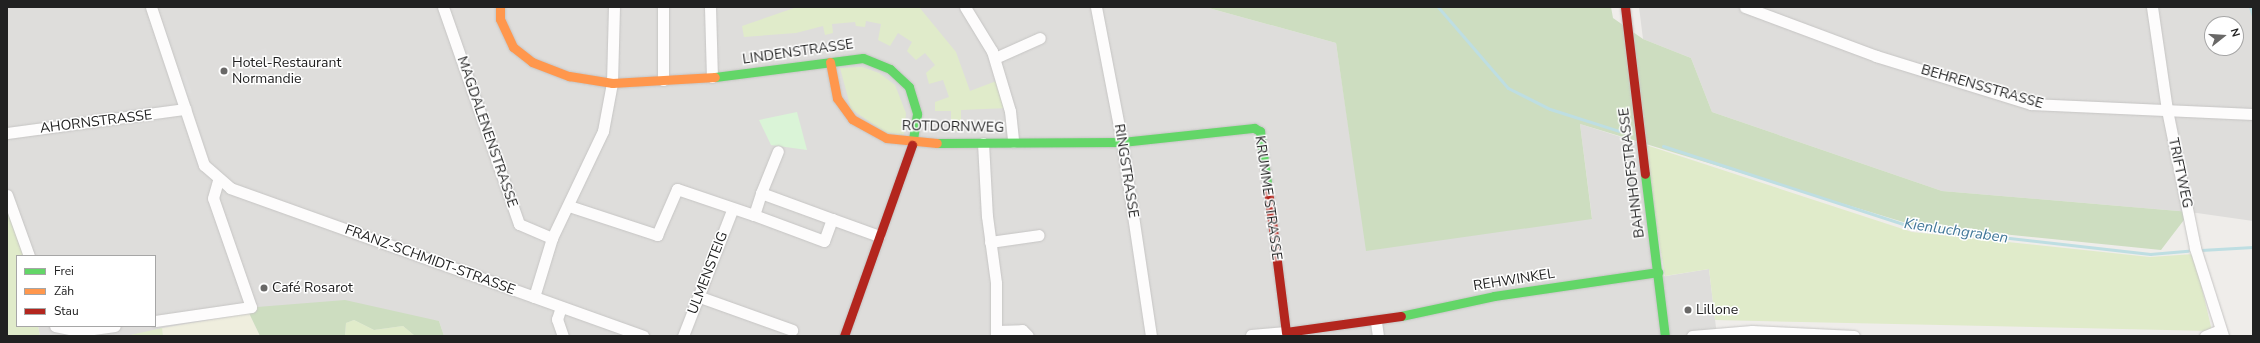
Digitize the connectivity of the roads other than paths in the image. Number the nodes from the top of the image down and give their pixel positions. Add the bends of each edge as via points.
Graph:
1 (150, 7) edge
2 (442, 7) edge
3 (500, 7) edge
4 (614, 7) edge
5 (663, 7) edge
6 (710, 7) edge
7 (965, 7) edge
8 (1096, 7) edge
9 (1625, 7) edge
10 (1745, 7) edge
11 (2152, 7) edge
12 (1040, 38) dead end
13 (995, 58) junction
14 (830, 62) junction
15 (712, 77) junction
16 (663, 80) junction
17 (612, 83) junction
18 (184, 109) junction
19 (2167, 110) junction
20 (2253, 114) edge
21 (7, 133) edge
22 (1013, 142) junction
23 (1122, 142) junction
24 (913, 143) junction
25 (983, 143) junction
26 (778, 152) dead end
27 (218, 180) junction
28 (762, 193) junction
29 (7, 195) edge
30 (568, 206) junction
31 (732, 210) junction
32 (754, 215) junction
33 (832, 219) junction
34 (1039, 235) dead end
35 (878, 236) junction
36 (552, 238) junction
37 (990, 242) junction
38 (29, 255) edge
39 (1658, 272) junction
40 (534, 297) junction
41 (700, 297) junction
42 (561, 307) junction
43 (156, 321) edge
44 (1376, 322) junction
45 (60, 327) edge
46 (108, 327) edge
47 (792, 330) dead end
48 (1286, 332) junction
49 (2221, 333) edge
50 (997, 334) edge
51 (1251, 335) edge
52 (563, 336) edge
53 (644, 336) edge
54 (683, 336) edge
55 (844, 336) edge
56 (1028, 336) edge
57 (1151, 336) edge
58 (1378, 336) edge
59 (1665, 336) edge
60 (1692, 336) edge
61 (1854, 336) edge
62 (2205, 336) edge

1 - 18 street, FRANZ-SCHMIDT-STRASSE
2 - 36 street, MAGDALENENSTRASSE via 520,224
3 - 17 street, LINDENSTRASSE via 500,20 513,47 532,62 569,76
4 - 17 street
5 - 16 street
6 - 15 street
7 - 13 street
8 - 23 street, RINGSTRASSE
9 - 39 street, BAHNHOFSTRASSE
10 - 19 street, BEHRENSSTRASSE via 1838,43 2031,104
11 - 19 street, TRIFTWEG
12 - 13 street
13 - 22 street via 1010,111
14 - 15 street, LINDENSTRASSE
14 - 24 street, ROTDORNWEG via 837,98 852,119 886,138
14 - 24 street, LINDENSTRASSE via 863,58 890,69 909,87 917,114
15 - 16 street, LINDENSTRASSE
16 - 17 street, LINDENSTRASSE
17 - 30 street via 603,131
18 - 21 street, AHORNSTRASSE
18 - 27 street, FRANZ-SCHMIDT-STRASSE via 204,165
19 - 20 street, BEHRENSSTRASSE
19 - 49 street, TRIFTWEG via 2195,248
22 - 23 street, ROTDORNWEG
22 - 25 street, ROTDORNWEG
23 - 48 street, KRUMME STRASSE via 1254,128 1260,131
23 - 57 street, RINGSTRASSE
24 - 25 street, ROTDORNWEG
24 - 35 street, LINDENSTRASSE
25 - 37 street
26 - 28 street
27 - 40 street, FRANZ-SCHMIDT-STRASSE via 230,188
27 - 43 street via 213,198 251,307
28 - 32 street
28 - 33 street
29 - 38 street
30 - 31 street via 657,235 678,189
30 - 36 street
31 - 32 street
31 - 41 street, ULMENSTEIG
32 - 33 street via 824,241
33 - 35 street
34 - 37 street
35 - 55 street, LINDENSTRASSE
36 - 40 street
37 - 50 street
39 - 44 street, REHWINKEL via 1494,296
39 - 59 street, BAHNHOFSTRASSE
40 - 42 street, FRANZ-SCHMIDT-STRASSE
41 - 47 street
41 - 54 street, ULMENSTEIG
42 - 52 street via 557,319
42 - 53 street, FRANZ-SCHMIDT-STRASSE
44 - 48 street
44 - 58 street
45 - 46 street via 79,331
48 - 51 street
49 - 62 street
50 - 56 street via 1022,330
60 - 61 street via 1752,331

